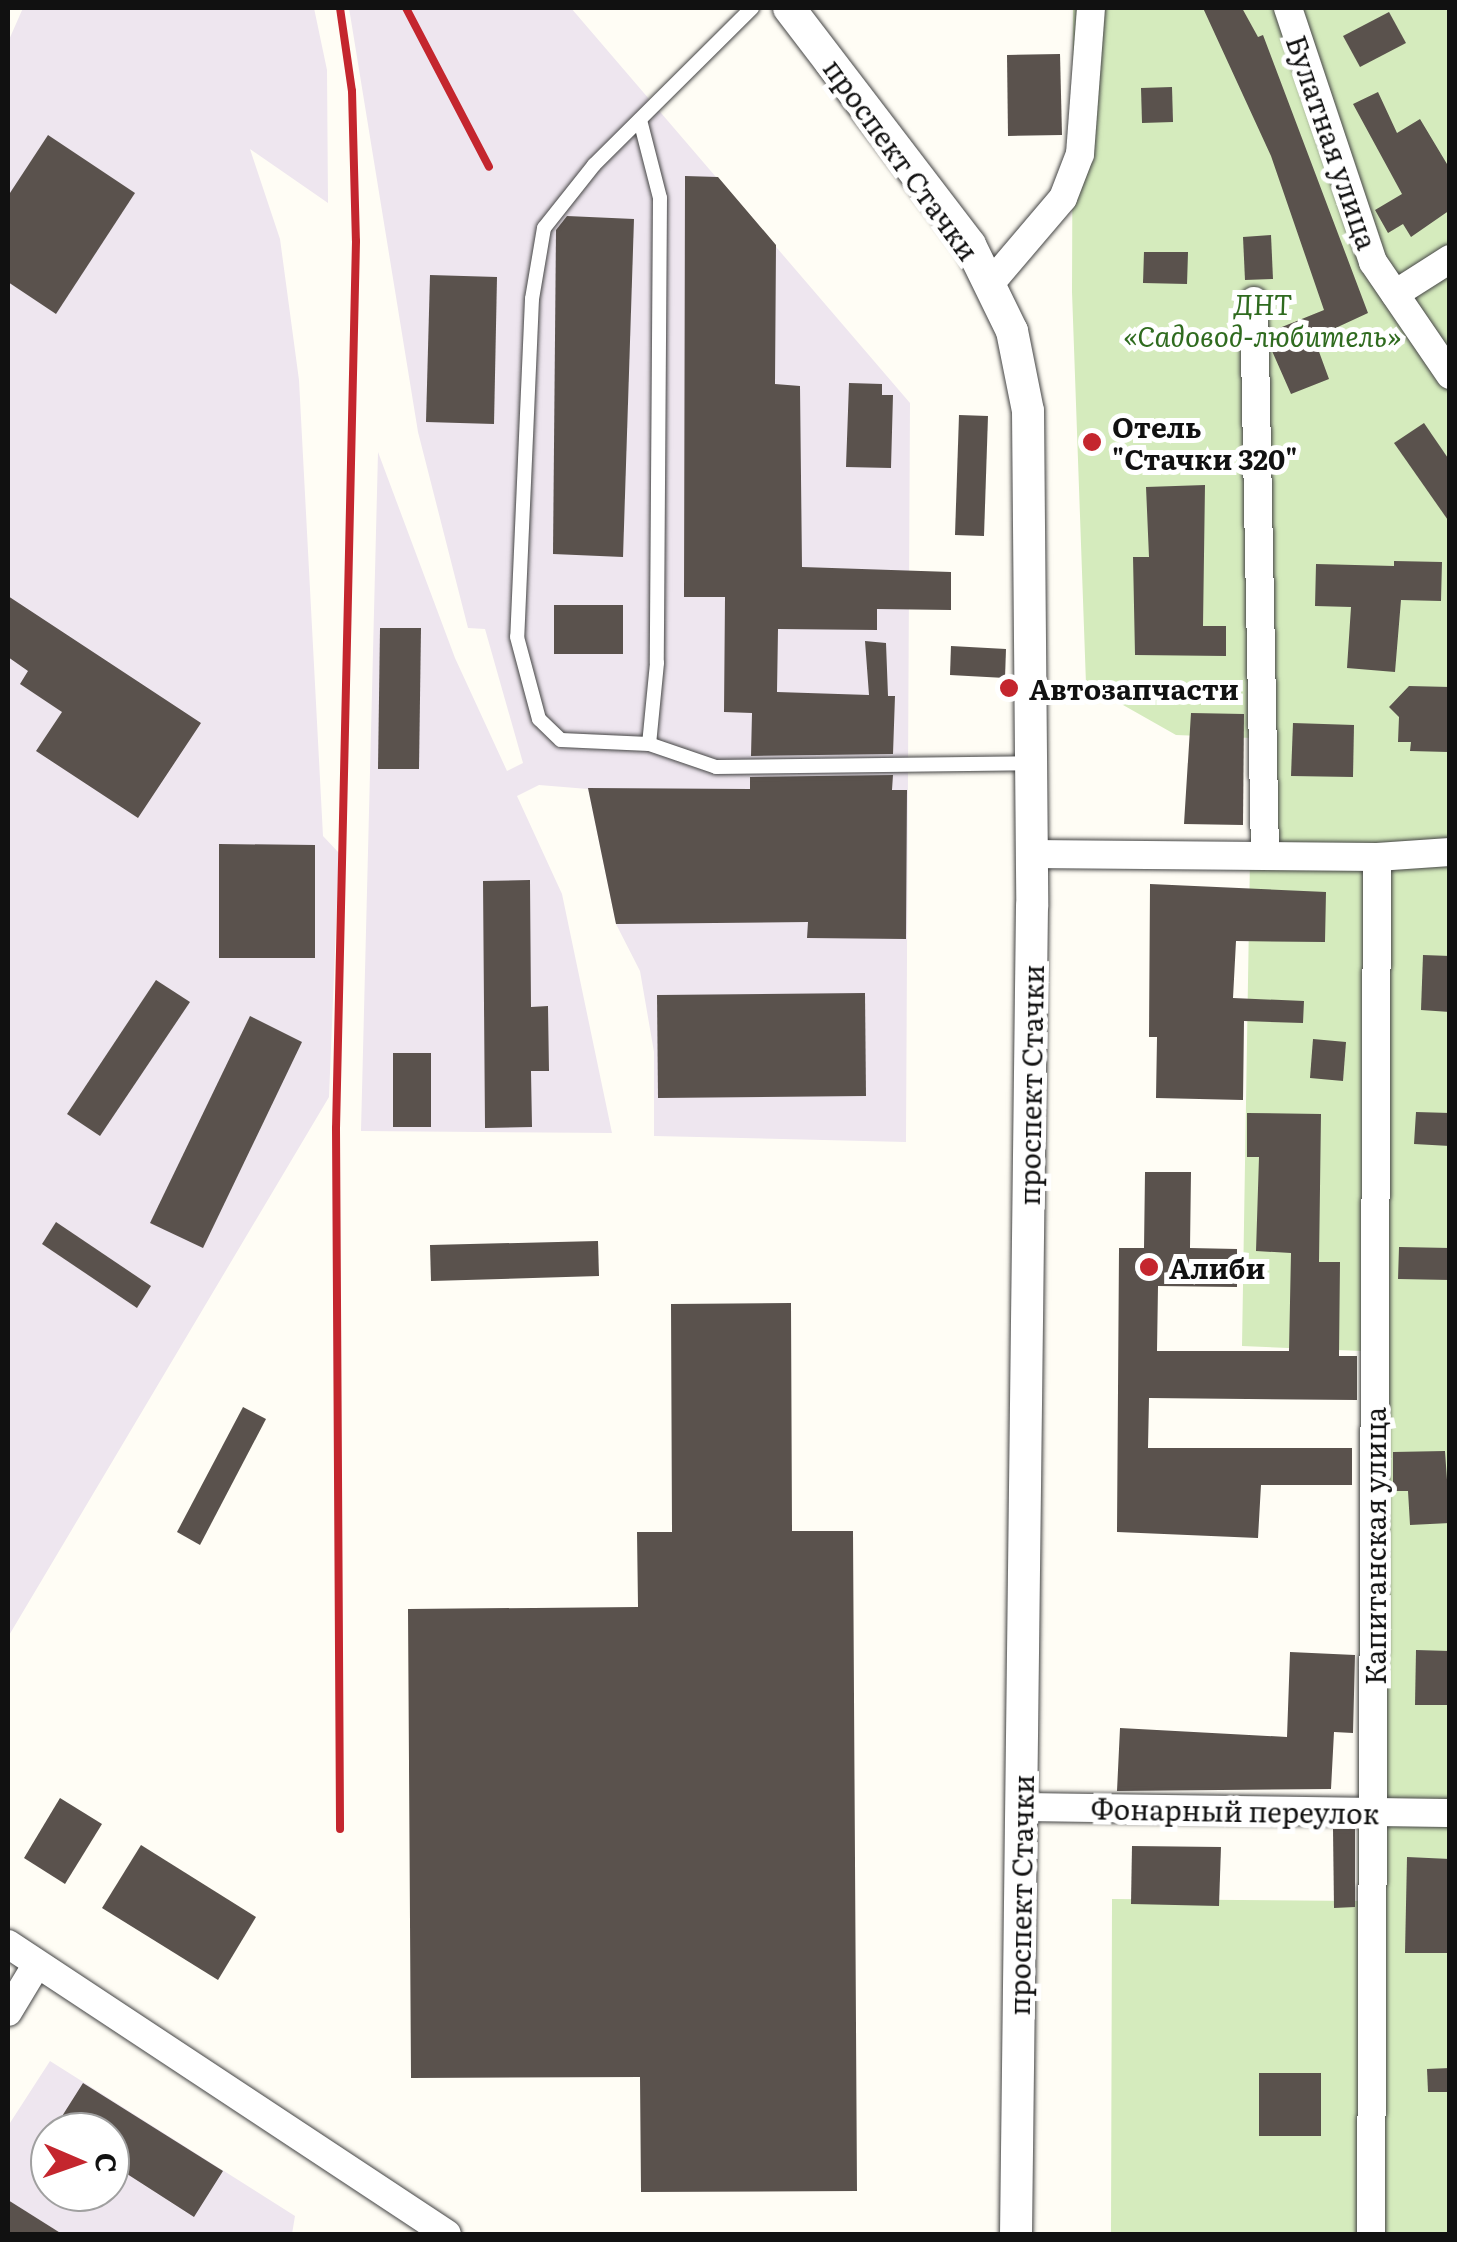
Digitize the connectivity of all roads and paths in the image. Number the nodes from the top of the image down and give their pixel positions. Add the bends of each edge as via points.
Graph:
1 (752, 8) edge
2 (789, 8) edge
3 (1090, 8) edge
4 (1288, 8) edge
5 (640, 120) junction
6 (1450, 259) edge
7 (989, 285) junction
8 (1395, 294) junction
9 (1254, 301) dead end
10 (1450, 375) edge
11 (649, 744) junction
12 (1031, 763) junction
13 (1450, 852) edge
14 (1032, 854) junction
15 (1264, 856) junction
16 (1377, 858) junction
17 (1021, 1807) junction
18 (1373, 1812) junction
19 (1450, 1813) edge
20 (8, 1944) edge
21 (37, 1964) junction
22 (8, 2012) edge
23 (447, 2234) edge
24 (1016, 2234) edge
25 (1371, 2234) edge

1 - 5 lane
2 - 7 street, проспект Стачки via 912,162
3 - 7 street via 1080,154 1063,198
4 - 8 street, Булатная улица via 1373,262
5 - 11 lane via 660,198 658,663
5 - 11 lane via 544,228 532,299 516,637 538,720 561,740
6 - 8 street
7 - 12 street, проспект Стачки via 1012,331 1028,411
8 - 10 street, Булатная улица
9 - 15 street
11 - 12 lane via 716,768
12 - 14 street, проспект Стачки
13 - 16 street
14 - 15 street
14 - 17 street, проспект Стачки
15 - 16 street
16 - 18 street, Капитанская улица
17 - 18 street, Фонарный переулок
17 - 24 street, проспект Стачки
18 - 19 street, Фонарный переулок
18 - 25 street, Капитанская улица
20 - 21 street
21 - 22 street
21 - 23 street

